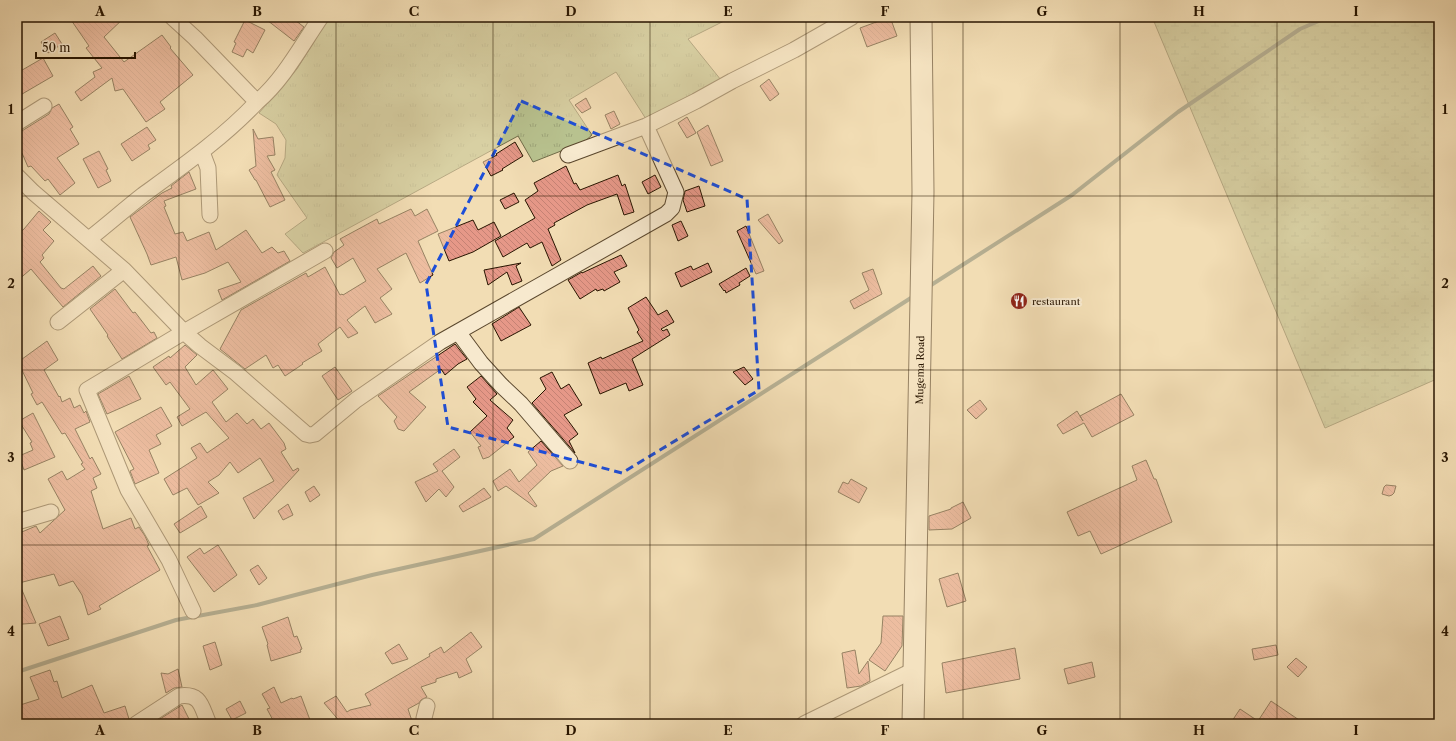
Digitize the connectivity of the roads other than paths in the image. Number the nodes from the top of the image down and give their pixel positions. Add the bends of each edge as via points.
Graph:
1 (172, 17) edge
2 (322, 17) edge
3 (852, 17) edge
4 (920, 17) edge
5 (257, 102) junction
6 (44, 106) dead end
7 (17, 123) edge
8 (646, 126) junction
9 (202, 152) junction
10 (568, 155) dead end
11 (17, 176) edge
12 (210, 215) dead end
13 (88, 239) junction
14 (325, 251) dead end
15 (124, 270) junction
16 (58, 322) dead end
17 (184, 332) junction
18 (458, 332) junction
19 (570, 461) dead end
20 (52, 512) dead end
21 (17, 522) edge
22 (193, 611) dead end
23 (914, 670) junction
24 (426, 706) dead end
25 (136, 724) edge
26 (209, 724) edge
27 (425, 724) edge
28 (804, 724) edge
29 (913, 724) edge

1 - 5 street
2 - 5 street via 280,79
3 - 8 street via 794,50
4 - 23 street, Mugema Road via 923,192
5 - 9 street
6 - 7 street
8 - 10 street
8 - 18 street via 676,192 672,208 666,214
9 - 12 street via 208,168
9 - 13 street
11 - 13 street
13 - 15 street
14 - 17 street
15 - 16 street
15 - 17 street
17 - 18 street via 310,435 315,434 356,400
17 - 22 street via 88,390 128,490 169,560
18 - 19 street via 500,385 526,410
20 - 21 street
23 - 28 street
23 - 29 street, Mugema Road
24 - 27 street
25 - 26 street via 179,696 186,695 199,700

